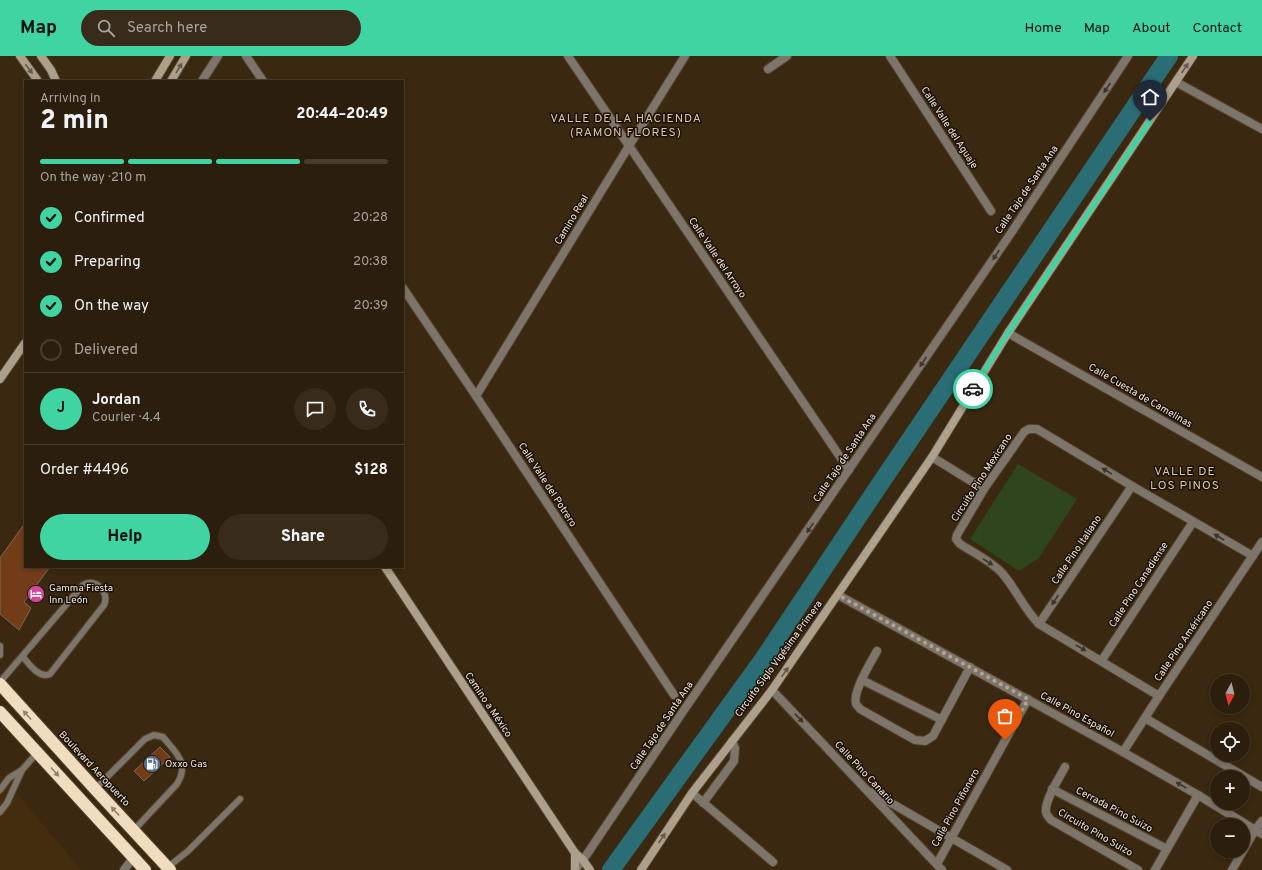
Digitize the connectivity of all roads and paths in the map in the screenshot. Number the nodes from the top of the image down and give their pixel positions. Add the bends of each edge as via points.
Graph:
1 (20, 56) edge
2 (41, 56) edge
3 (170, 56) edge
4 (186, 56) edge
5 (218, 56) edge
6 (246, 56) edge
7 (568, 56) edge
8 (685, 56) edge
9 (787, 56) edge
10 (890, 56) edge
11 (1128, 56) edge
12 (1193, 56) edge
13 (768, 69) dead end
14 (37, 80) edge
15 (56, 80) edge
16 (156, 80) edge
17 (173, 80) edge
18 (203, 80) edge
19 (262, 80) edge
20 (1176, 82) junction
21 (1262, 129) edge
22 (629, 146) junction
23 (991, 211) dead end
24 (404, 289) edge
25 (1008, 333) junction
26 (24, 344) edge
27 (0, 379) edge
28 (476, 396) junction
29 (932, 457) junction
30 (849, 470) junction
31 (1262, 477) edge
32 (1132, 486) junction
33 (984, 490) junction
34 (1193, 522) junction
35 (1262, 542) edge
36 (1253, 556) junction
37 (386, 568) edge
38 (838, 595) junction
39 (1039, 624) junction
40 (0, 646) edge
41 (876, 651) dead end
42 (0, 655) edge
43 (23, 657) junction
44 (1102, 660) junction
45 (970, 667) junction
46 (862, 680) junction
47 (0, 683) edge
48 (772, 690) junction
49 (674, 695) dead end
50 (1159, 696) junction
51 (1028, 699) junction
52 (0, 712) edge
53 (1145, 718) junction
54 (942, 720) junction
55 (732, 741) junction
56 (1123, 752) junction
57 (37, 753) junction
58 (1065, 767) dead end
59 (22, 770) junction
60 (862, 786) junction
61 (1262, 787) edge
62 (95, 789) junction
63 (0, 790) edge
64 (1052, 790) junction
65 (692, 793) junction
66 (1198, 795) junction
67 (240, 799) dead end
68 (703, 803) junction
69 (0, 812) edge
70 (1262, 821) edge
71 (134, 830) junction
72 (1258, 832) edge
73 (951, 838) junction
74 (1167, 849) junction
75 (575, 853) junction
76 (133, 858) junction
77 (583, 860) junction
78 (773, 862) dead end
79 (939, 867) edge
80 (169, 869) edge
81 (589, 869) edge
82 (124, 870) edge
83 (145, 870) edge
84 (575, 870) edge
85 (641, 870) edge
86 (1008, 870) edge
87 (1138, 870) edge
88 (1154, 870) edge
89 (1232, 870) edge

1 -> 14 main road
2 - 15 main road
3 - 16 main road
17 -> 4 main road
5 - 18 street
6 - 19 street
7 - 22 street, Calle Valle del Arroyo
8 - 22 street, Camino Real
9 - 13 street
10 - 23 street, Calle Valle del Aguaje
11 -> 30 street, Calle Tajo de Santa Ana
20 -> 12 main road, Circuito Siglo Vigésima Primera
20 - 21 street
20 - 25 main road, Circuito Siglo Vigésima Primera
22 - 28 street, Camino Real
22 - 30 street, Calle Valle del Arroyo
24 - 28 street, Calle Valle del Potrero
25 - 29 main road, Circuito Siglo Vigésima Primera
25 - 31 street, Calle Cuesta de Camelinas
26 - 27 main road
28 - 49 street, Calle Valle del Potrero
29 - 33 street
29 - 38 main road, Circuito Siglo Vigésima Primera
30 -> 77 street, Calle Tajo de Santa Ana
32 -> 33 street, Circuito Pino Mexicano via 1036,429 1030,429 1024,432
32 - 34 street, Circuito Pino Mexicano
32 -> 39 street, Calle Pino Italiano
33 -> 39 street, Circuito Pino Mexicano via 956,539 1001,572
36 -> 34 street, Circuito Pino Mexicano
34 - 44 street, Calle Pino Canadiense
35 - 36 street, Calle Pino Américano
36 - 50 street, Calle Pino Américano
37 - 75 main road, Camino a México
38 - 45 street, Calle Pino Español
48 -> 38 main road, Circuito Siglo Vigésima Primera
39 -> 44 street, Circuito Pino Mexicano
40 - 42 lane
41 - 46 street
43 - 43 lane via 83,585 88,582 94,583 105,593 104,605 50,674 46,676 37,672
43 - 47 lane
44 - 50 street, Circuito Pino Mexicano
45 - 51 street, Calle Pino Español
45 - 54 street
46 - 54 street
46 - 54 street via 856,703 860,709 915,740 925,741 933,736
62 -> 47 highway, Boulevard Aeropuerto
48 - 55 main road, Circuito Siglo Vigésima Primera
48 -> 60 street, Calle Pino Canario
50 - 53 street, Calle Pino Américano
51 - 56 street, Calle Pino Español
51 - 73 street, Calle Pino Piñonero
52 - 57 highway
53 - 56 street, Calle Pino Américano
53 - 61 street
55 - 65 main road, Circuito Siglo Vigésima Primera
55 - 68 street via 735,748 734,761
66 -> 56 street, Calle Pino Español
57 - 59 lane
57 -> 76 highway
58 - 64 street, Circuito Pino Suizo
59 - 63 lane via 8,778
59 - 69 lane
60 - 73 street
60 - 79 street, Calle Pino Canario
71 -> 62 highway, Boulevard Aeropuerto
62 - 71 lane via 145,739 154,735 163,737 180,759 183,767 182,776 178,784
64 - 74 street, Cerrada Pino Suizo
64 - 87 street, Circuito Pino Suizo via 1046,807 1051,820
65 - 68 street
85 -> 65 main road, Circuito Siglo Vigésima Primera
66 - 72 street, Calle Pino Español
66 - 74 street
67 - 80 lane
68 - 78 street
70 - 72 street
71 - 80 highway, Boulevard Aeropuerto
72 - 89 street
73 - 79 street, Calle Pino Piñonero
73 - 86 street
74 - 88 street
75 - 77 main road, Camino a México
75 - 84 main road
76 - 82 street
76 - 83 highway
77 - 81 main road, Camino a México
77 - 84 street, Calle Tajo de Santa Ana

